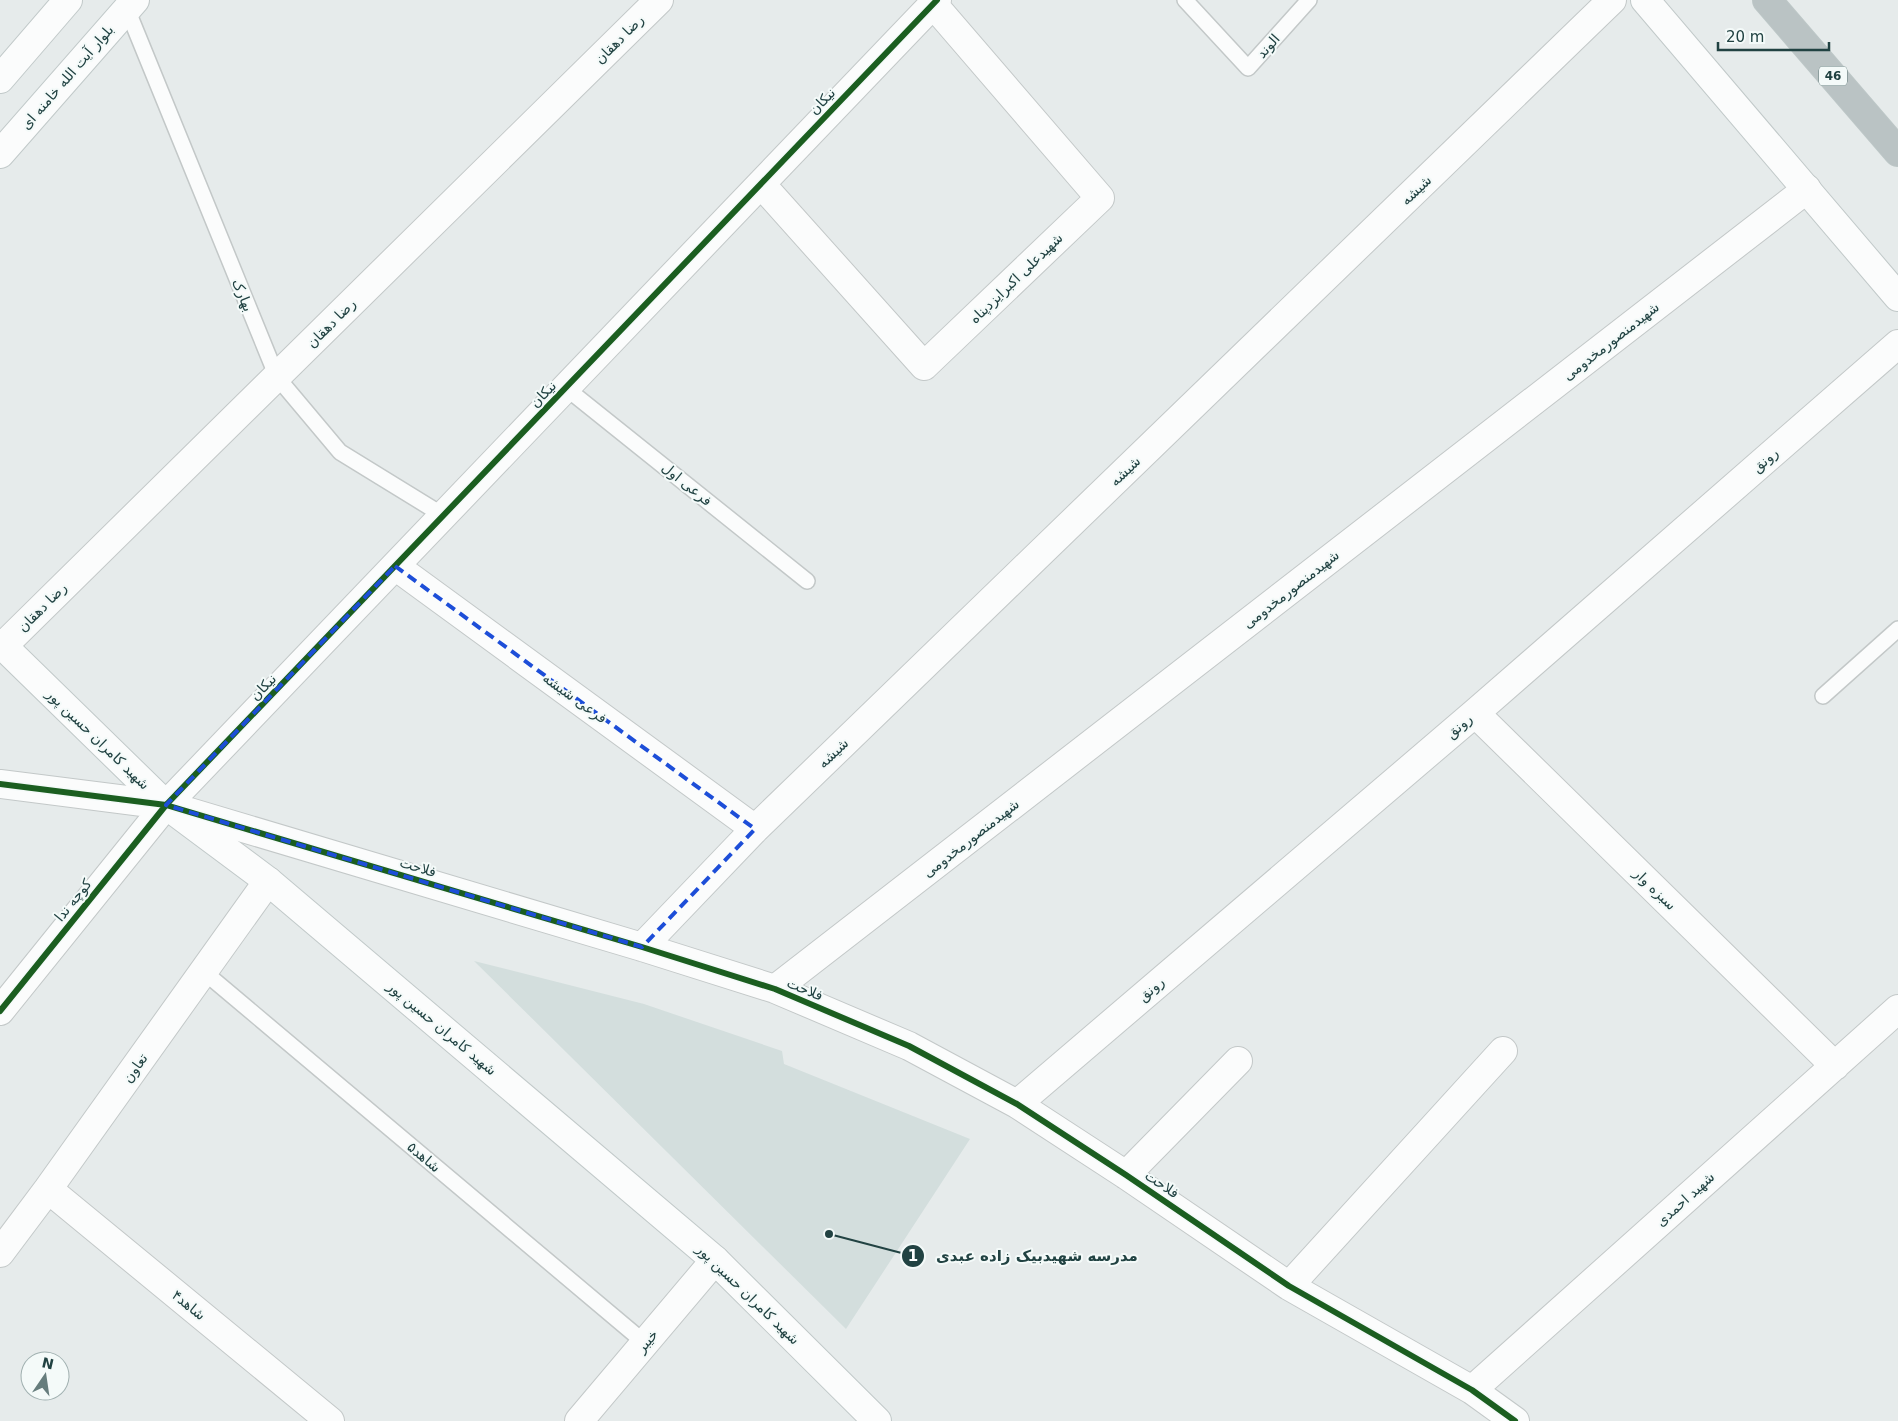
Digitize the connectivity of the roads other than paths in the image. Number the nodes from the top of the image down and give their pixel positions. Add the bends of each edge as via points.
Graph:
1 (68, 0) edge
2 (659, 0) edge
3 (1185, 0) edge
4 (1309, 0) edge
5 (1612, 0) edge
6 (1646, 0) edge
7 (1767, 0) edge
8 (935, 2) edge
9 (128, 3) edge
10 (3, 69) edge
11 (1898, 152) edge
12 (0, 154) edge
13 (761, 184) junction
14 (1807, 190) junction
15 (1898, 297) edge
16 (1898, 344) edge
17 (277, 376) junction
18 (566, 388) junction
19 (444, 516) junction
20 (395, 566) junction
21 (807, 581) dead end
22 (1898, 630) edge
23 (2, 645) edge
24 (1823, 696) dead end
25 (1475, 713) junction
26 (0, 784) edge
27 (166, 805) junction
28 (755, 829) junction
29 (268, 881) junction
30 (642, 948) junction
31 (203, 971) junction
32 (775, 990) junction
33 (1898, 1008) edge
34 (0, 1011) edge
35 (1503, 1051) dead end
36 (1238, 1061) dead end
37 (1835, 1066) junction
38 (1017, 1104) junction
39 (1126, 1175) junction
40 (48, 1189) junction
41 (0, 1253) edge
42 (716, 1260) junction
43 (1289, 1286) junction
44 (645, 1343) junction
45 (1472, 1390) junction
46 (1511, 1420) edge
47 (330, 1421) edge
48 (580, 1421) edge
49 (877, 1421) edge

1 - 10 street
2 - 17 street, رضا دهقان
3 - 4 lane, الوند via 1248,68
5 - 28 street, شیشه
6 - 14 street
7 - 11 highway, 46
8 - 13 street, نیکان
8 - 13 street, شهیدعلی اکبرایزدپناه via 1100,198 924,366
9 - 12 street, بلوار آیت الله خامنه ای
9 - 17 lane, بهارک
13 - 18 street, نیکان
14 - 15 street
14 - 32 street, شهیدمنصورمخدومی
16 - 25 street, رونق
17 - 19 lane, بهارک via 340,452
17 - 23 street, رضا دهقان
18 - 19 street, نیکان
18 - 21 lane, فرعی اول
19 - 20 street, نیکان
20 - 27 street, نیکان
20 - 28 street, فرعی شیشه
22 - 24 lane
23 - 27 street, شهید کامران حسین پور
25 - 37 street, سبزه وار
25 - 38 street, رونق
26 - 27 street, فلاحت
27 - 29 street, شهید کامران حسین پور
27 - 30 street, فلاحت
27 - 34 street, کوچه ندا
28 - 30 street, شیشه
29 - 31 street, تعاون
29 - 42 street, شهید کامران حسین پور
30 - 32 street, فلاحت
31 - 40 street, تعاون
31 - 44 lane, شاهد۵
32 - 38 street, فلاحت via 909,1046
33 - 37 street, شهید احمدی
35 - 43 street
36 - 39 street
37 - 45 street, شهید احمدی
38 - 39 street, فلاحت
39 - 43 street, فلاحت
40 - 41 street, تعاون
40 - 47 street, شاهد۴
42 - 44 street, خیبر
42 - 49 street, شهید کامران حسین پور
43 - 45 street, فلاحت
44 - 48 street, خیبر
45 - 46 street, فلاحت

